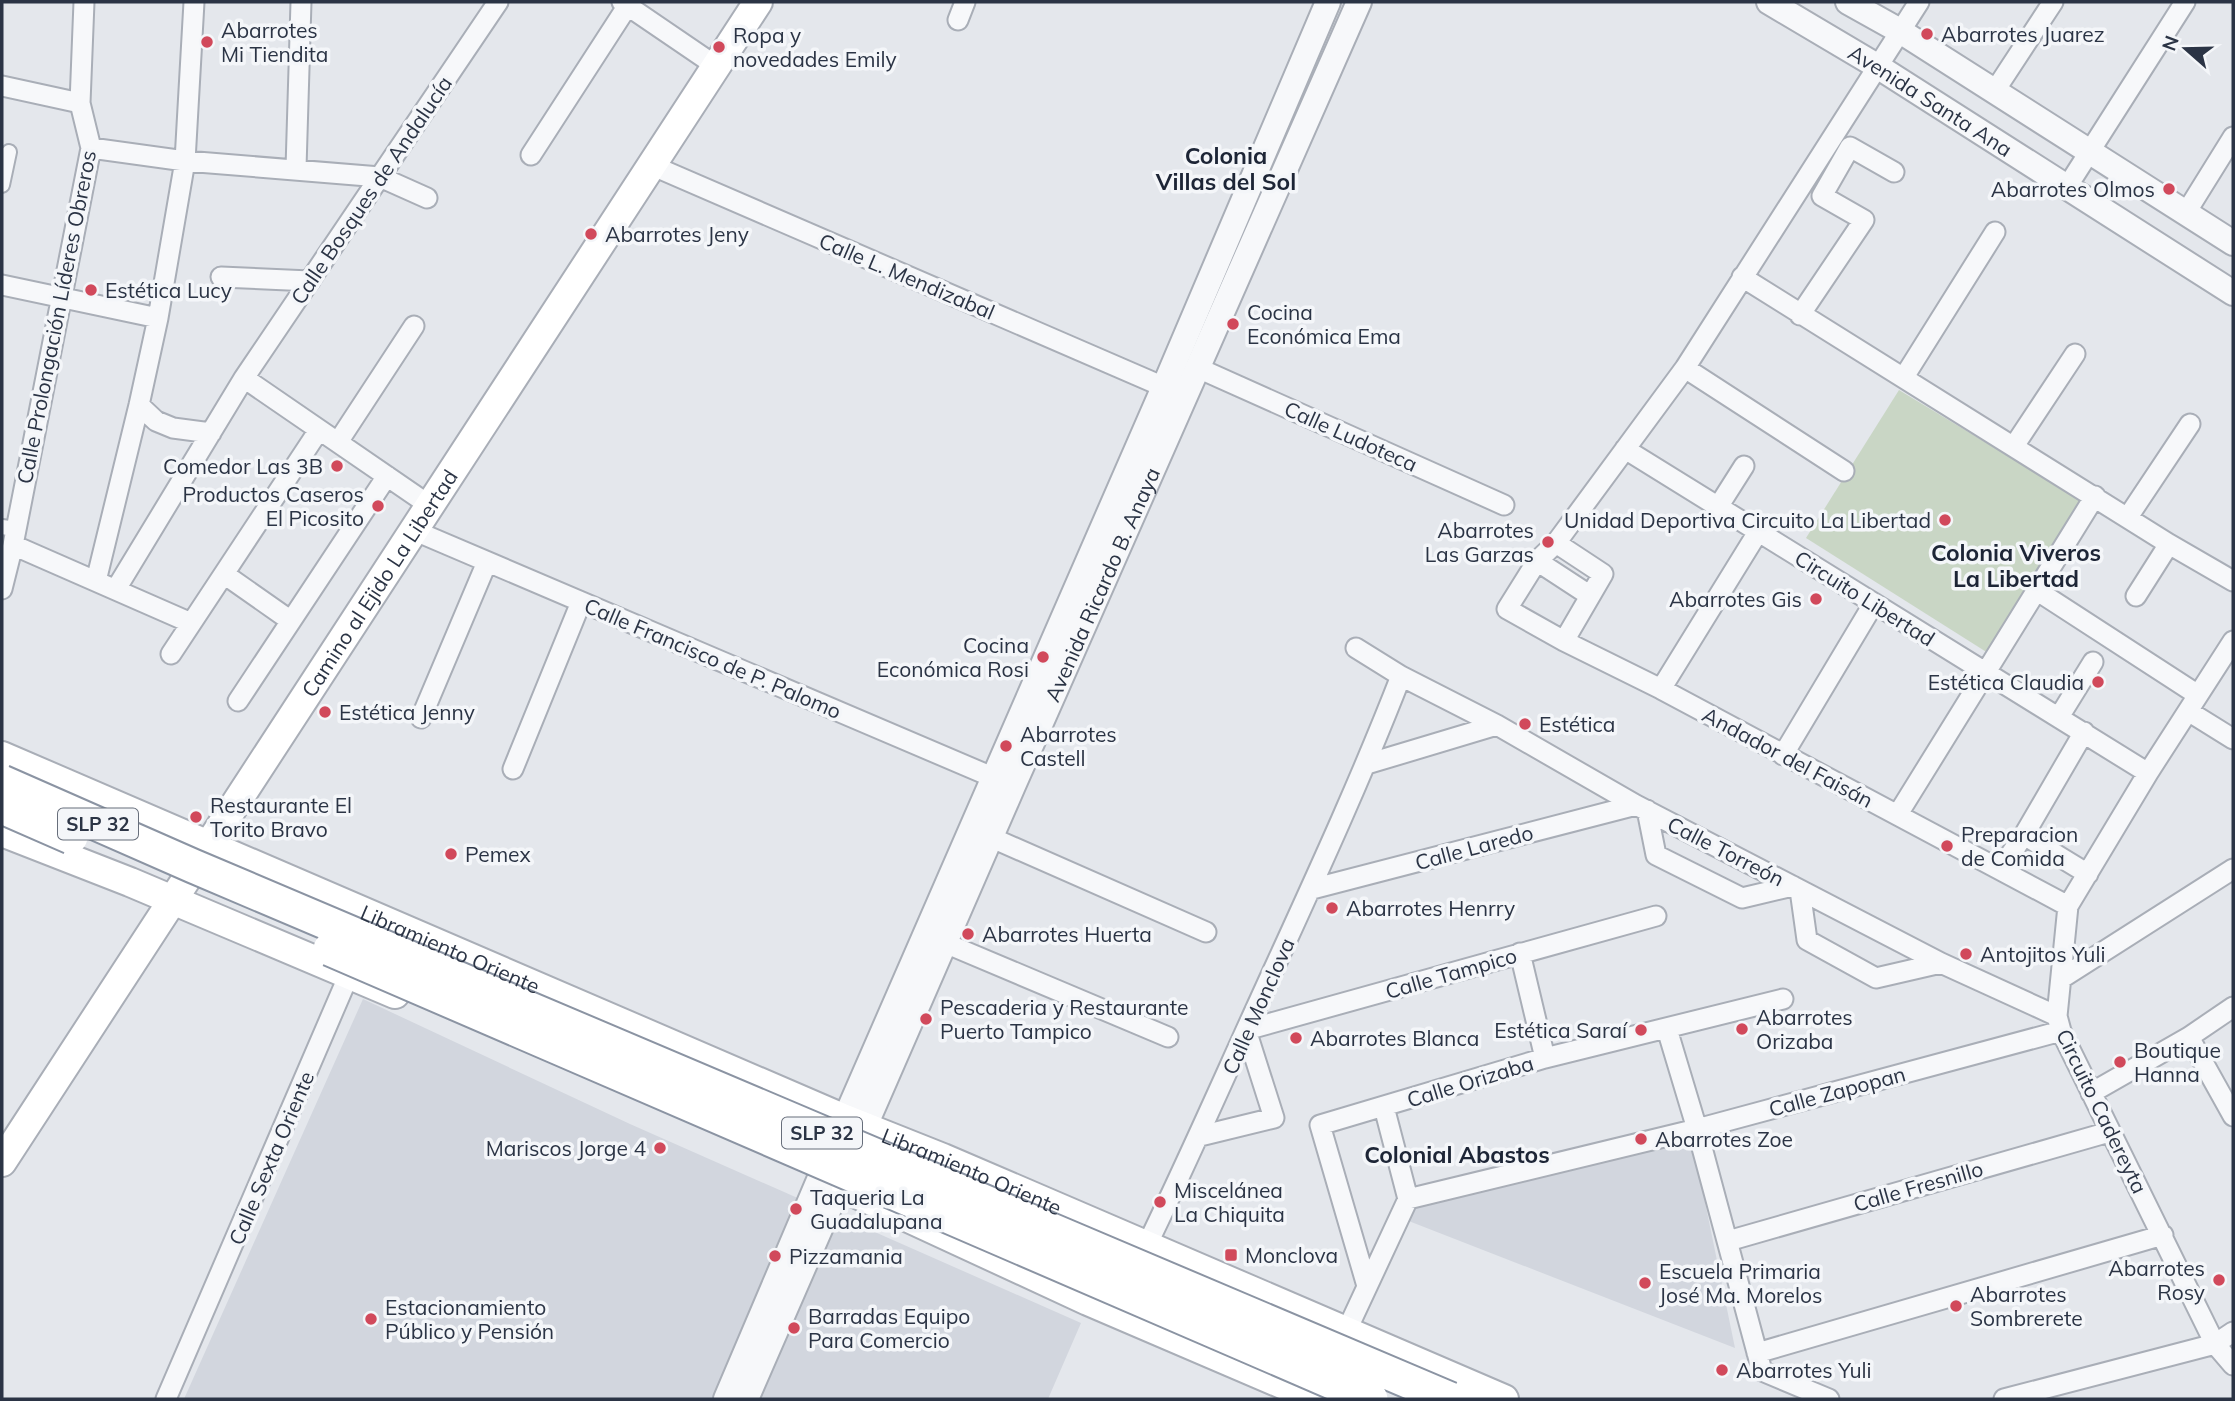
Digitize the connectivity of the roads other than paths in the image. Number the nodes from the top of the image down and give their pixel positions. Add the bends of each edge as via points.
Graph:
1 (84, 2) edge
2 (194, 2) edge
3 (301, 2) edge
4 (498, 2) edge
5 (758, 2) edge
6 (1328, 2) edge
7 (1359, 2) edge
8 (1769, 2) edge
9 (1848, 2) edge
10 (1919, 2) edge
11 (2053, 2) edge
12 (2185, 2) edge
13 (627, 3) edge
14 (1900, 31) junction
15 (716, 66) junction
16 (1877, 66) junction
17 (2, 86) edge
18 (1994, 92) junction
19 (80, 103) junction
20 (2233, 137) edge
21 (91, 148) junction
22 (2089, 150) junction
23 (9, 152) dead end
24 (531, 155) dead end
25 (184, 161) junction
26 (651, 165) junction
27 (296, 169) junction
28 (1894, 172) dead end
29 (380, 177) junction
30 (2, 185) edge
31 (2067, 187) junction
32 (427, 198) dead end
33 (2187, 211) junction
34 (1995, 232) dead end
35 (2233, 243) edge
36 (221, 277) dead end
37 (1742, 277) junction
38 (310, 281) junction
39 (2, 285) edge
40 (2233, 293) edge
41 (61, 297) junction
42 (1800, 315) junction
43 (158, 318) junction
44 (414, 326) dead end
45 (2075, 354) dead end
46 (1198, 368) junction
47 (1685, 368) junction
48 (1904, 377) junction
49 (244, 378) junction
50 (1164, 387) junction
51 (139, 405) junction
52 (2190, 424) dead end
53 (319, 430) junction
54 (211, 433) junction
55 (338, 442) junction
56 (2014, 446) junction
57 (1625, 449) junction
58 (1744, 466) dead end
59 (1844, 471) dead end
60 (387, 476) junction
61 (2095, 496) junction
62 (429, 505) junction
63 (1504, 505) dead end
64 (1718, 508) junction
65 (2128, 517) junction
66 (413, 530) junction
67 (10, 533) edge
68 (1758, 533) junction
69 (1556, 543) junction
70 (2169, 544) junction
71 (1537, 561) junction
72 (487, 562) junction
73 (224, 574) junction
74 (96, 580) junction
75 (2233, 581) edge
76 (2, 589) edge
77 (116, 589) junction
78 (2036, 590) junction
79 (1084, 595) junction
80 (1589, 595) junction
81 (2136, 596) dead end
82 (581, 602) junction
83 (1874, 603) junction
84 (291, 621) junction
85 (191, 623) junction
86 (1564, 641) junction
87 (2233, 641) edge
88 (1356, 648) dead end
89 (171, 654) dead end
90 (2093, 663) dead end
91 (1987, 673) junction
92 (1401, 676) junction
93 (1661, 690) junction
94 (239, 701) dead end
95 (2193, 703) junction
96 (2059, 717) junction
97 (421, 718) dead end
98 (1497, 725) junction
99 (2084, 732) junction
100 (2233, 739) edge
101 (1783, 755) junction
102 (2, 756) edge
103 (1367, 764) junction
104 (513, 769) dead end
105 (2148, 774) junction
106 (2, 782) edge
107 (1002, 782) junction
108 (2, 807) edge
109 (1641, 807) junction
110 (1898, 814) junction
111 (155, 822) junction
112 (2, 832) edge
113 (2024, 835) junction
114 (990, 837) junction
115 (2001, 868) junction
116 (2233, 869) edge
117 (188, 874) junction
118 (2088, 874) junction
119 (130, 882) junction
120 (1312, 888) junction
121 (1796, 888) junction
122 (2068, 906) junction
123 (373, 915) junction
124 (1657, 916) dead end
125 (1206, 932) dead end
126 (945, 943) junction
127 (450, 948) junction
128 (1520, 953) junction
129 (1941, 963) junction
130 (349, 976) junction
131 (2062, 978) junction
132 (1783, 999) dead end
133 (415, 1002) junction
134 (2233, 1007) edge
135 (2059, 1024) junction
136 (1667, 1029) junction
137 (1246, 1030) junction
138 (1168, 1037) dead end
139 (2189, 1037) junction
140 (1545, 1058) junction
141 (750, 1077) junction
142 (2091, 1093) junction
143 (1384, 1107) junction
144 (2233, 1116) edge
145 (855, 1123) junction
146 (1697, 1129) junction
147 (2109, 1132) junction
148 (724, 1136) junction
149 (1200, 1136) junction
150 (2, 1163) edge
151 (966, 1168) junction
152 (831, 1182) junction
153 (1408, 1199) junction
154 (935, 1230) junction
155 (2163, 1236) junction
156 (1728, 1241) junction
157 (1146, 1247) junction
158 (1367, 1286) junction
159 (1346, 1332) junction
160 (2233, 1332) edge
161 (2215, 1344) junction
162 (1757, 1353) junction
163 (2233, 1365) edge
164 (166, 1399) edge
165 (726, 1399) edge
166 (746, 1399) edge
167 (1317, 1399) edge
168 (1371, 1399) edge
169 (1450, 1399) edge
170 (1504, 1399) edge
171 (1829, 1399) edge
172 (2004, 1399) edge

1 - 19 street, Calle Prolongación Líderes Obreros
2 - 25 street
3 - 27 street
4 - 29 street, Calle Bosques de Andalucía
5 - 15 main road, Camino al Ejido La Libertad
6 - 50 street, Avenida Ricardo B. Anaya
7 - 46 street, Avenida Ricardo B. Anaya
8 - 16 street, Avenida Santa Ana
9 - 14 street, Avenida Santa Ana
10 - 14 street
11 - 18 street
12 - 22 street
13 - 15 street
13 - 24 street
14 - 16 street
14 - 18 street, Avenida Santa Ana
15 - 26 main road, Camino al Ejido La Libertad
16 - 31 street, Avenida Santa Ana
16 - 37 street
17 - 19 street
18 - 22 street, Avenida Santa Ana
19 - 21 street, Calle Prolongación Líderes Obreros
20 - 33 street
21 - 25 street
21 - 41 street, Calle Prolongación Líderes Obreros
22 - 31 street
22 - 33 street, Avenida Santa Ana
23 - 30 street
25 - 27 street
25 - 43 street
26 - 50 street, Calle L. Mendizabal
26 - 62 main road, Camino al Ejido La Libertad
27 - 29 street
28 - 42 street via 1850,147 1822,196 1864,220
29 - 32 street
29 - 38 street, Calle Bosques de Andalucía
31 - 40 street, Avenida Santa Ana
33 - 35 street, Avenida Santa Ana
34 - 48 street
36 - 38 street
37 - 42 street
37 - 47 street
38 - 49 street, Calle Bosques de Andalucía
39 - 41 street
41 - 43 street
41 - 67 street, Calle Prolongación Líderes Obreros
42 - 48 street
43 - 51 street
44 - 55 street
45 - 56 street
46 - 63 street, Calle Ludoteca
46 - 79 street, Avenida Ricardo B. Anaya
47 - 57 street
47 - 59 street
48 - 56 street
49 - 53 street
49 - 54 street, Calle Bosques de Andalucía
50 - 79 street, Avenida Ricardo B. Anaya
51 - 54 street via 156,421 173,428
51 - 74 street
52 - 65 street
53 - 55 street
53 - 73 street
54 - 77 street, Calle Bosques de Andalucía
55 - 60 street
56 - 61 street
57 - 64 street, Circuito Libertad
57 - 69 street
58 - 64 street
60 - 62 street
60 - 84 street
61 - 65 street
61 - 78 street
62 - 66 main road, Camino al Ejido La Libertad
64 - 68 street, Circuito Libertad
65 - 70 street
66 - 72 street, Calle Francisco de P. Palomo
66 - 117 main road, Camino al Ejido La Libertad
67 - 74 street
67 - 76 street, Calle Prolongación Líderes Obreros
68 - 83 street, Circuito Libertad
68 - 93 street
69 - 71 street
69 - 80 street via 1603,574
70 - 75 street
70 - 81 street
71 - 80 street
71 - 86 street, Andador del Faisán via 1507,609
72 - 82 street, Calle Francisco de P. Palomo
72 - 97 street
73 - 84 street
73 - 85 street
74 - 77 street
77 - 85 street
78 - 91 street
78 - 95 street
79 - 107 street, Avenida Ricardo B. Anaya
80 - 86 street
82 - 104 street
82 - 107 street, Calle Francisco de P. Palomo
83 - 91 street, Circuito Libertad
83 - 101 street
84 - 94 street
85 - 89 street
86 - 93 street, Andador del Faisán
87 - 95 street
88 - 92 street, Calle Torreón
90 - 96 street
91 - 96 street, Circuito Libertad
91 - 110 street
92 - 98 street, Calle Torreón
92 - 103 street, Calle Monclova
93 - 101 street, Andador del Faisán
95 - 100 street
95 - 105 street
96 - 99 street, Circuito Libertad
98 - 103 street
98 - 109 street, Calle Torreón
99 - 105 street, Circuito Libertad
99 - 113 street
101 - 110 street, Andador del Faisán
102 - 111 main road
103 - 120 street, Calle Monclova
105 - 118 street, Circuito Cadereyta
106 - 117 highway, SLP 32, bridge
107 - 114 street, Avenida Ricardo B. Anaya
107 - 145 street, Avenida Ricardo B. Anaya
108 - 117 highway, SLP 32, bridge
109 - 120 street, Calle Laredo
109 - 121 street, Calle Torreón
109 - 121 street via 1656,855 1742,898
110 - 115 street, Andador del Faisán
111 - 117 main road
111 - 119 street via 160,847 157,859 141,878
112 - 119 main road
113 - 115 street
113 - 118 street
114 - 125 street
114 - 126 street, Avenida Ricardo B. Anaya
115 - 122 street, Andador del Faisán
116 - 131 street
117 - 119 main road
117 - 123 main road, Libramiento Oriente
117 - 130 main road
117 - 150 main road, Camino al Ejido La Libertad
117 - 168 highway, SLP 32, bridge
117 - 169 highway, Libramiento Oriente / SLP 32, bridge
118 - 122 street, Circuito Cadereyta
120 - 137 street, Calle Monclova
121 - 129 street, Calle Torreón
121 - 129 street via 1807,940 1876,978
122 - 131 street, Circuito Cadereyta
123 - 127 main road, Libramiento Oriente
123 - 130 street, Calle Sexta Oriente
124 - 128 street, Calle Tampico
126 - 138 street
126 - 145 street, Avenida Ricardo B. Anaya
127 - 133 street via 419,961 412,985
127 - 141 main road, Libramiento Oriente
128 - 137 street, Calle Tampico
128 - 140 street
129 - 135 street, Calle Torreón
130 - 133 main road
130 - 164 street, Calle Sexta Oriente
131 - 135 street, Circuito Cadereyta
132 - 136 street, Calle Orizaba
133 - 148 main road
134 - 139 street
135 - 142 street, Circuito Cadereyta
135 - 146 street, Calle Zapopan
136 - 140 street, Calle Orizaba
136 - 146 street
137 - 149 street, Calle Monclova
137 - 149 street via 1274,1118
139 - 142 street
139 - 144 street
140 - 143 street, Calle Orizaba
141 - 145 main road, Libramiento Oriente
141 - 148 main road via 761,1083 766,1093 767,1115 762,1125 744,1137
142 - 147 street, Circuito Cadereyta
143 - 153 street
143 - 158 street, Calle Orizaba via 1320,1125
145 - 151 main road, Libramiento Oriente
145 - 152 street, Avenida Ricardo B. Anaya
146 - 153 street, Calle Zapopan
146 - 156 street
147 - 155 street, Circuito Cadereyta
147 - 156 street, Calle Fresnillo
148 - 152 main road
149 - 157 street, Calle Monclova
151 - 154 main road via 955,1164 933,1167 917,1183 918,1215
151 - 157 main road, Libramiento Oriente
152 - 154 main road
152 - 165 street, Avenida Ricardo B. Anaya
152 - 166 street, Avenida Ricardo B. Anaya
153 - 158 street
154 - 167 main road
155 - 161 street, Circuito Cadereyta
155 - 162 street
156 - 162 street
157 - 159 main road, Libramiento Oriente
158 - 159 street
159 - 170 main road, Libramiento Oriente
160 - 161 street
161 - 163 street, Circuito Cadereyta
161 - 172 street
162 - 171 street via 1762,1371

